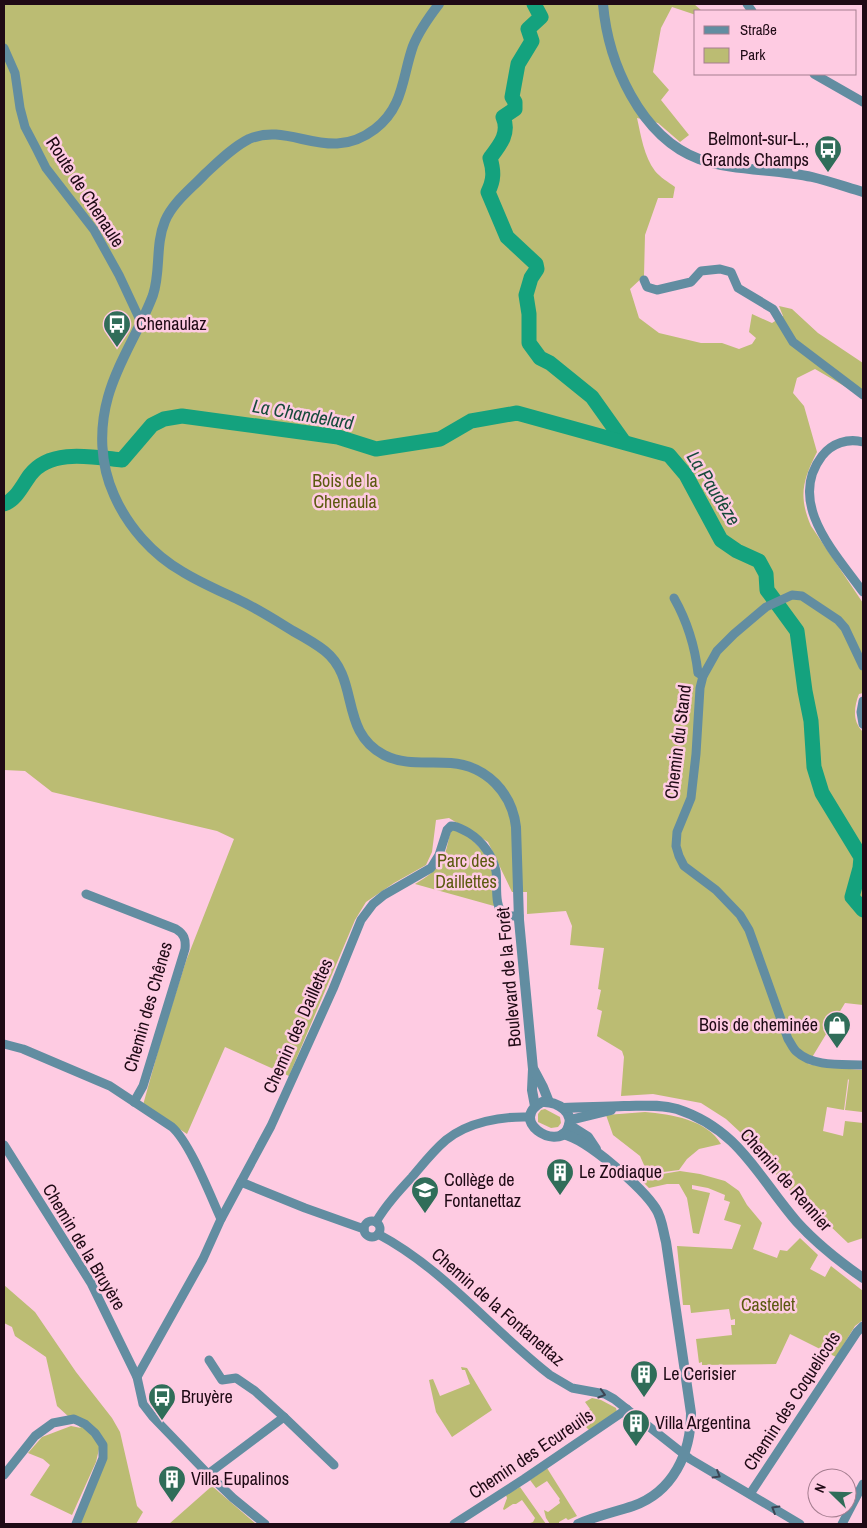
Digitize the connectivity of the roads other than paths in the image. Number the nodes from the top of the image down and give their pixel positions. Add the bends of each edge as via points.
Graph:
1 (439, 4) edge
2 (603, 4) edge
3 (4, 48) edge
4 (816, 75) edge
5 (863, 102) edge
6 (863, 192) edge
7 (644, 280) dead end
8 (141, 322) junction
9 (863, 395) edge
10 (863, 442) edge
11 (863, 592) edge
12 (674, 598) dead end
13 (863, 666) edge
14 (703, 676) junction
15 (863, 701) edge
16 (863, 724) edge
17 (86, 894) dead end
18 (519, 916) junction
19 (4, 1044) edge
20 (863, 1066) edge
21 (533, 1069) junction
22 (134, 1102) junction
23 (549, 1102) junction
24 (535, 1106) junction
25 (621, 1106) junction
26 (563, 1108) junction
27 (592, 1115) junction
28 (530, 1117) junction
29 (570, 1122) junction
30 (563, 1134) junction
31 (588, 1137) junction
32 (4, 1145) edge
33 (599, 1154) junction
34 (241, 1182) junction
35 (221, 1219) junction
36 (376, 1222) junction
37 (364, 1229) junction
38 (378, 1234) junction
39 (863, 1278) edge
40 (863, 1326) edge
41 (209, 1360) dead end
42 (137, 1376) junction
43 (627, 1410) junction
44 (284, 1417) junction
45 (685, 1455) junction
46 (334, 1465) dead end
47 (208, 1474) junction
48 (4, 1475) edge
49 (863, 1484) edge
50 (750, 1494) junction
51 (76, 1524) edge
52 (265, 1524) edge
53 (454, 1524) edge
54 (578, 1524) edge
55 (800, 1524) edge
56 (842, 1524) edge

1 - 8 street, Boulevard de la Forêt via 412,48 393,110 375,129 353,141 329,144 273,134 251,138 213,167 176,204 164,222 156,284
2 - 6 street via 611,50 627,88 654,127 676,146 716,164 812,177
3 - 8 street, Route de Chenaule via 16,73 25,127 46,168 94,230
4 - 5 street
7 - 9 street via 648,287 657,290 691,282 701,272 720,269 731,272 738,288 774,309 793,342
8 - 18 street, Boulevard de la Forêt via 115,377 103,423 106,473 117,502 134,530 181,572 242,601 329,654 344,679 356,726 380,753 415,763 467,766 484,774 499,787 514,814
10 - 11 street via 853,440 828,448 813,470 810,484 813,515 820,530
12 - 14 street via 689,634 698,673
13 - 14 street, Chemin du Stand via 838,620 802,596 792,595 766,608 734,634 717,651
14 - 20 street, Chemin du Stand via 691,798 677,832 679,856 684,866 716,890 740,915 795,1052 816,1061
15 - 16 street
17 - 22 street, Chemin des Chênes via 176,928 186,942 143,1086
18 - 21 street, Boulevard de la Forêt
18 - 34 street, Chemin des Daillettes via 505,916 499,909 494,863 482,843 451,826 430,868 373,904 361,920 288,1090
19 - 22 street via 110,1086
21 - 23 street, Boulevard de la Forêt
21 - 24 street, Boulevard de la Forêt
22 - 35 street via 179,1133
23 - 24 street
23 - 26 street
24 - 28 street
25 - 26 street, Chemin de Rennier
25 - 27 street, Chemin de Rennier
25 - 39 street, Chemin de Rennier via 676,1109 719,1129 745,1154 814,1239
26 - 29 street
27 - 29 street, Chemin de Rennier
27 - 31 street via 586,1126
28 - 30 street via 533,1127 544,1134
28 - 36 street via 486,1122 464,1129 446,1140 385,1207
29 - 30 street
29 - 31 street
30 - 33 street
31 - 33 street
32 - 42 street, Chemin de la Bruyère via 92,1283
33 - 45 street via 648,1198 661,1218 691,1413
34 - 35 street, Chemin des Daillettes
34 - 37 street
35 - 42 street, Chemin des Daillettes via 203,1260
36 - 37 street via 368,1222
36 - 38 street via 380,1228
37 - 38 street via 370,1236
38 -> 43 street, Chemin de la Fontanettaz via 434,1271 544,1371 572,1388 605,1394
40 - 50 street, Chemin des Coquelicots
41 - 44 street via 222,1380 236,1378
42 - 47 street, Chemin de la Bruyère via 143,1404
43 - 45 street, Chemin de la Fontanettaz
43 - 53 street, Chemin des Ecureuils
44 - 46 street
44 - 47 street
45 -> 50 street, Chemin de la Fontanettaz
45 - 54 street via 674,1476 651,1497
47 - 52 street, Chemin de la Bruyère
48 - 51 street via 35,1436 53,1424 74,1419 96,1433 103,1445 103,1458
49 - 56 street
55 -> 50 street, Chemin de la Fontanettaz

